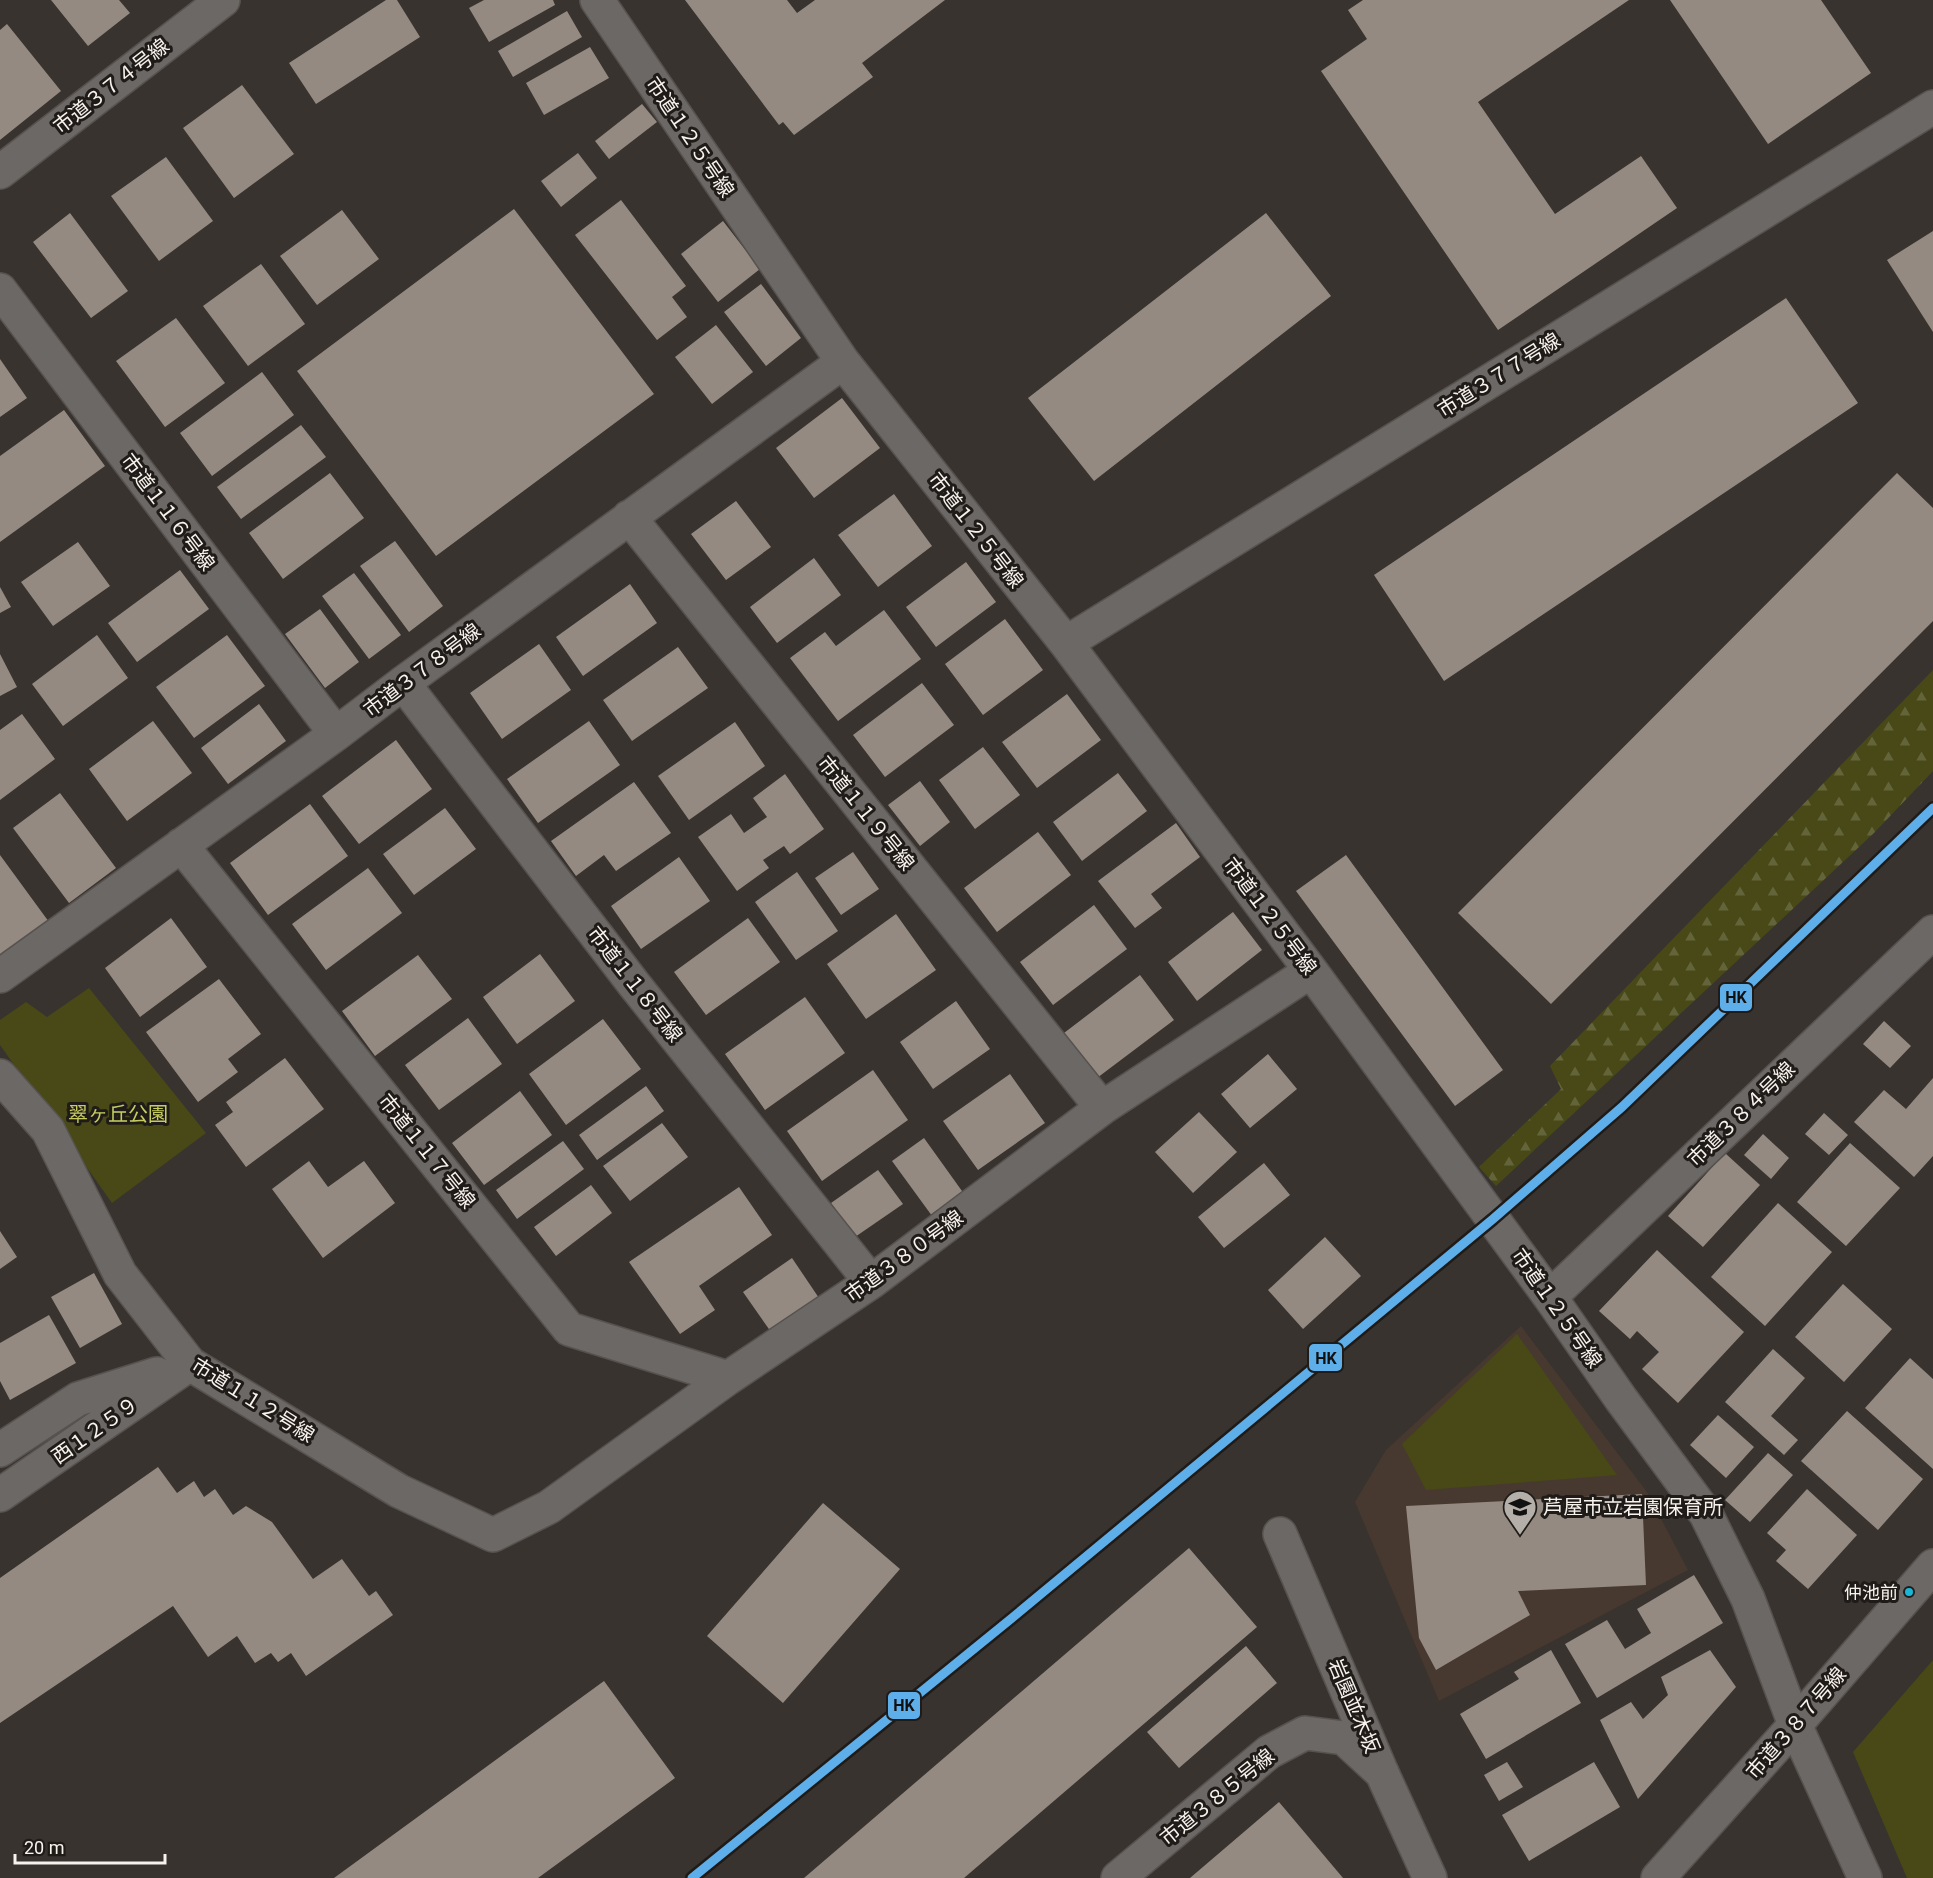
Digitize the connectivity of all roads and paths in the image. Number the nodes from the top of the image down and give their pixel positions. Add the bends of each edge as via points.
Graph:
1 (223, 0) edge
2 (597, 0) edge
3 (1933, 107) edge
4 (0, 172) edge
5 (0, 290) edge
6 (843, 362) junction
7 (629, 517) junction
8 (1066, 643) junction
9 (403, 683) junction
10 (336, 734) junction
11 (181, 845) junction
12 (1933, 932) edge
13 (1311, 971) junction
14 (0, 976) edge
15 (0, 1076) edge
16 (1102, 1108) junction
17 (871, 1282) junction
18 (1550, 1297) junction
19 (190, 1364) junction
20 (728, 1378) junction
21 (0, 1450) edge
22 (0, 1496) edge
23 (1280, 1534) dead end
24 (493, 1535) joint
25 (1933, 1566) edge
26 (1795, 1725) junction
27 (1382, 1773) junction
28 (1118, 1878) edge
29 (1430, 1878) edge
30 (1658, 1878) edge
31 (1864, 1878) edge

1 - 4 street, 市道３７４号線
2 - 6 street, 市道１２５号線
3 - 8 street, 市道３７７号線
5 - 10 street, 市道１１６号線
6 - 7 street, 市道３７８号線
6 - 8 street, 市道１２５号線
7 - 9 street, 市道３７８号線
7 - 16 street, 市道１１９号線
8 - 13 street, 市道１２５号線
9 - 10 street, 市道３７８号線
9 - 17 street, 市道１１８号線 via 633,983
10 - 11 street, 市道３７８号線
11 - 14 street, 市道３７８号線
11 - 20 street, 市道１１７号線 via 569,1329
12 - 18 street, 市道３８４号線
13 - 16 street, 市道３８０号線
13 - 18 street, 市道１２５号線
15 - 19 street, 市道１１２号線 via 48,1130 120,1274
16 - 17 street, 市道３８０号線
17 - 20 street, 市道３８０号線
18 - 26 street, 市道１２５号線 via 1706,1514 1748,1599
19 - 21 street via 78,1400
19 - 22 street, 西１２５９
19 - 24 street, 市道１１２号線 via 399,1491
20 - 24 street, 市道３８０号線 via 549,1507
23 - 27 street, 岩園並木坂
25 - 26 street, 市道３８７号線
26 - 30 street, 市道３８７号線
26 - 31 street, 市道１２５号線
27 - 28 street, 市道３８５号線 via 1344,1738 1305,1733 1269,1752
27 - 29 street, 岩園並木坂

